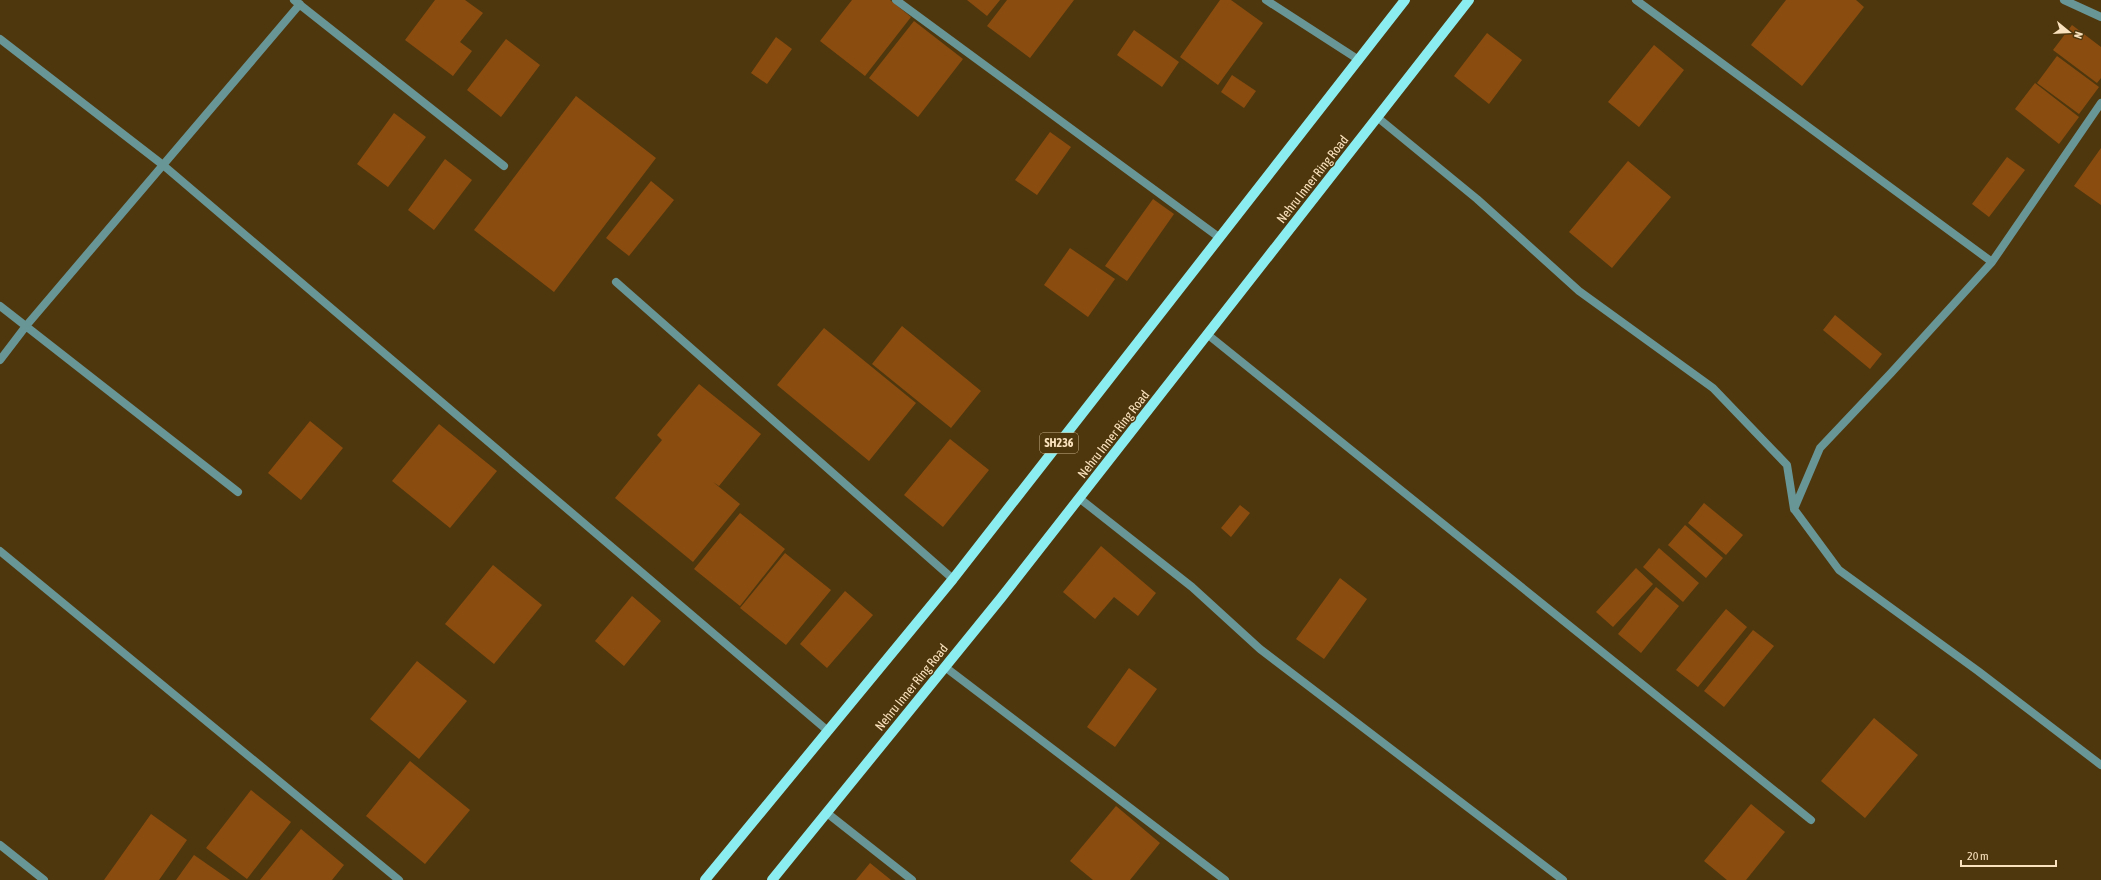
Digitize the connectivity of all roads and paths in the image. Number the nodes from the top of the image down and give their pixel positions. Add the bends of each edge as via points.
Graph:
1 (896, 0) edge
2 (1266, 0) edge
3 (1405, 0) edge
4 (1469, 0) edge
5 (1636, 0) edge
6 (2064, 0) edge
7 (297, 2) edge
8 (2101, 17) edge
9 (0, 38) edge
10 (1359, 60) junction
11 (2101, 103) edge
12 (1377, 117) junction
13 (163, 165) junction
14 (504, 166) dead end
15 (1220, 238) junction
16 (1992, 262) junction
17 (616, 282) dead end
18 (0, 306) edge
19 (26, 326) junction
20 (1207, 334) junction
21 (0, 360) edge
22 (238, 492) dead end
23 (1079, 498) junction
24 (1794, 509) junction
25 (0, 551) edge
26 (953, 579) junction
27 (945, 667) junction
28 (828, 731) junction
29 (2101, 765) edge
30 (827, 813) junction
31 (1811, 820) dead end
32 (0, 845) edge
33 (44, 880) edge
34 (398, 880) edge
35 (705, 880) edge
36 (772, 880) edge
37 (912, 880) edge
38 (1225, 880) edge
39 (1563, 880) edge

1 - 15 street
2 - 10 street
3 - 10 main road, SH236
4 - 12 main road, Nehru Inner Ring Road
5 - 16 street
6 - 8 street
7 - 13 street
7 - 14 street
9 - 13 street
10 - 15 main road, SH236
11 - 16 street
12 - 20 main road, Nehru Inner Ring Road
12 - 24 street via 1477,199 1579,291 1713,388 1787,465
13 - 19 street
13 - 28 street
15 - 26 main road, SH236
16 - 24 street via 1820,448
17 - 26 street
18 - 19 street
19 - 21 street
19 - 22 street
20 - 23 main road, Nehru Inner Ring Road
20 - 31 street
23 - 27 main road, Nehru Inner Ring Road
23 - 39 street via 1192,587 1260,649
24 - 29 street via 1839,570
25 - 34 street
26 - 28 main road, SH236
27 - 30 main road, Nehru Inner Ring Road
27 - 38 street
28 - 35 main road, SH236
30 - 36 main road, Nehru Inner Ring Road
30 - 37 street
32 - 33 street

